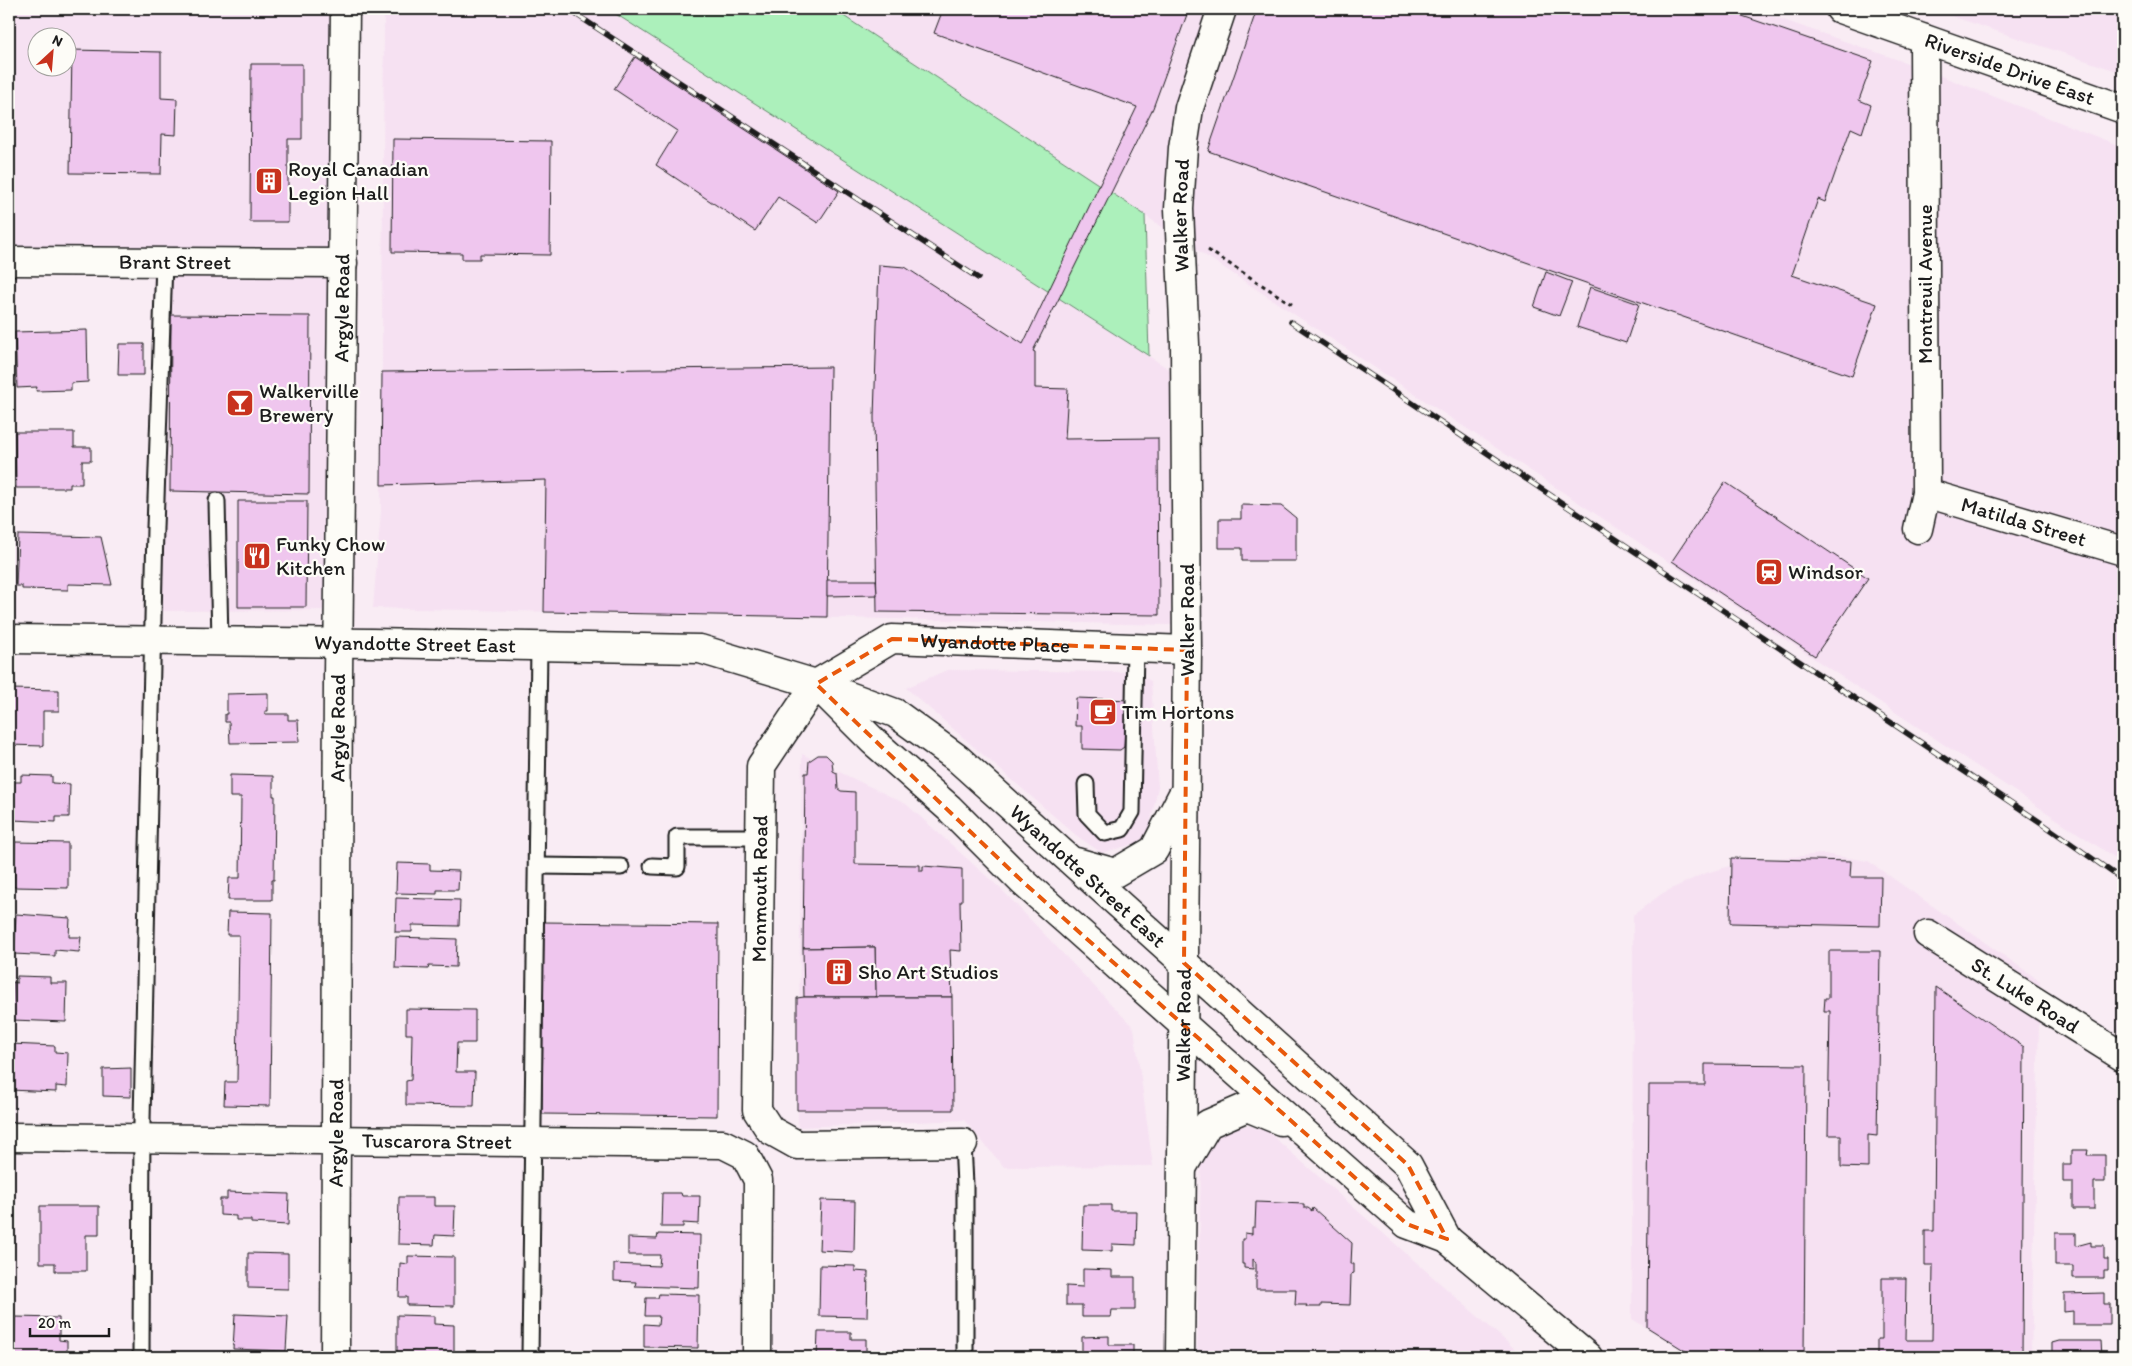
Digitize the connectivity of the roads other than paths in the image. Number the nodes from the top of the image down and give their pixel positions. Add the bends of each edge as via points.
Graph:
1 (345, 9) edge
2 (1222, 9) edge
3 (1840, 9) edge
4 (1924, 39) junction
5 (2123, 109) edge
6 (9, 261) edge
7 (164, 262) junction
8 (343, 263) junction
9 (1926, 493) junction
10 (217, 501) dead end
11 (1918, 529) dead end
12 (2123, 550) edge
13 (9, 639) edge
14 (152, 640) junction
15 (220, 641) junction
16 (338, 642) junction
17 (539, 646) junction
18 (1134, 648) junction
19 (1187, 650) junction
20 (816, 684) junction
21 (1086, 784) dead end
22 (1185, 790) junction
23 (760, 837) junction
24 (1070, 860) junction
25 (536, 866) junction
26 (652, 866) dead end
27 (621, 867) dead end
28 (1928, 934) dead end
29 (1184, 963) junction
30 (1183, 1024) junction
31 (2123, 1057) edge
32 (1300, 1129) junction
33 (9, 1137) edge
34 (142, 1138) junction
35 (336, 1140) junction
36 (532, 1142) junction
37 (963, 1143) joint
38 (1183, 1166) junction
39 (1447, 1239) junction
40 (141, 1357) edge
41 (335, 1357) edge
42 (530, 1357) edge
43 (757, 1357) edge
44 (965, 1357) edge
45 (1180, 1357) edge
46 (1588, 1357) edge

1 - 8 main road, Argyle Road
2 - 19 main road, Walker Road via 1189,108 1180,196 1185,344
3 - 4 main road, Riverside Drive East
4 - 5 main road, Riverside Drive East
4 - 9 main road, Montreuil Avenue
6 - 7 main road, Brant Street
7 - 8 main road, Brant Street
7 - 14 lane
8 - 16 main road, Argyle Road
9 - 11 main road, Montreuil Avenue
9 - 12 main road, Matilda Street
10 - 15 lane
13 - 14 main road, Wyandotte Street East
14 - 15 main road, Wyandotte Street East
14 - 34 lane
15 - 16 main road, Wyandotte Street East
16 - 17 main road, Wyandotte Street East
16 - 35 main road, Argyle Road
17 - 20 main road, Wyandotte Street East via 700,649
17 - 25 lane
18 - 19 main road, Wyandotte Place
18 - 20 main road, Wyandotte Place via 892,639
18 - 21 lane via 1132,812 1122,829 1105,832 1087,814
19 - 22 main road, Walker Road
20 - 23 main road, Monmouth Road via 761,766
20 - 24 main road, Wyandotte Street East via 895,713 957,758
20 - 30 main road, Wyandotte Street East via 1023,882
22 - 24 main road via 1154,850 1148,854 1115,873
22 - 29 main road, Walker Road
23 - 26 lane via 677,837 677,867
23 - 37 main road, Monmouth Road via 757,1110 770,1130 798,1145
24 - 29 main road, Wyandotte Street East
25 - 27 lane
25 - 36 lane
28 - 31 main road, St. Luke Road
29 - 30 main road, Walker Road
29 - 39 main road, Wyandotte Street East via 1408,1165
30 - 32 main road, Wyandotte Street East
30 - 38 main road, Walker Road
32 - 38 main road via 1247,1107 1208,1124
32 - 39 main road, Wyandotte Street East via 1407,1224
33 - 34 main road, Tuscarora Street
34 - 35 main road, Tuscarora Street
34 - 40 lane
35 - 36 main road, Tuscarora Street
35 - 41 main road, Argyle Road
36 - 42 lane
36 - 43 main road, Tuscarora Street via 723,1144 745,1155 758,1180
37 - 44 lane
38 - 45 main road, Walker Road
39 - 46 main road, Wyandotte Street East

